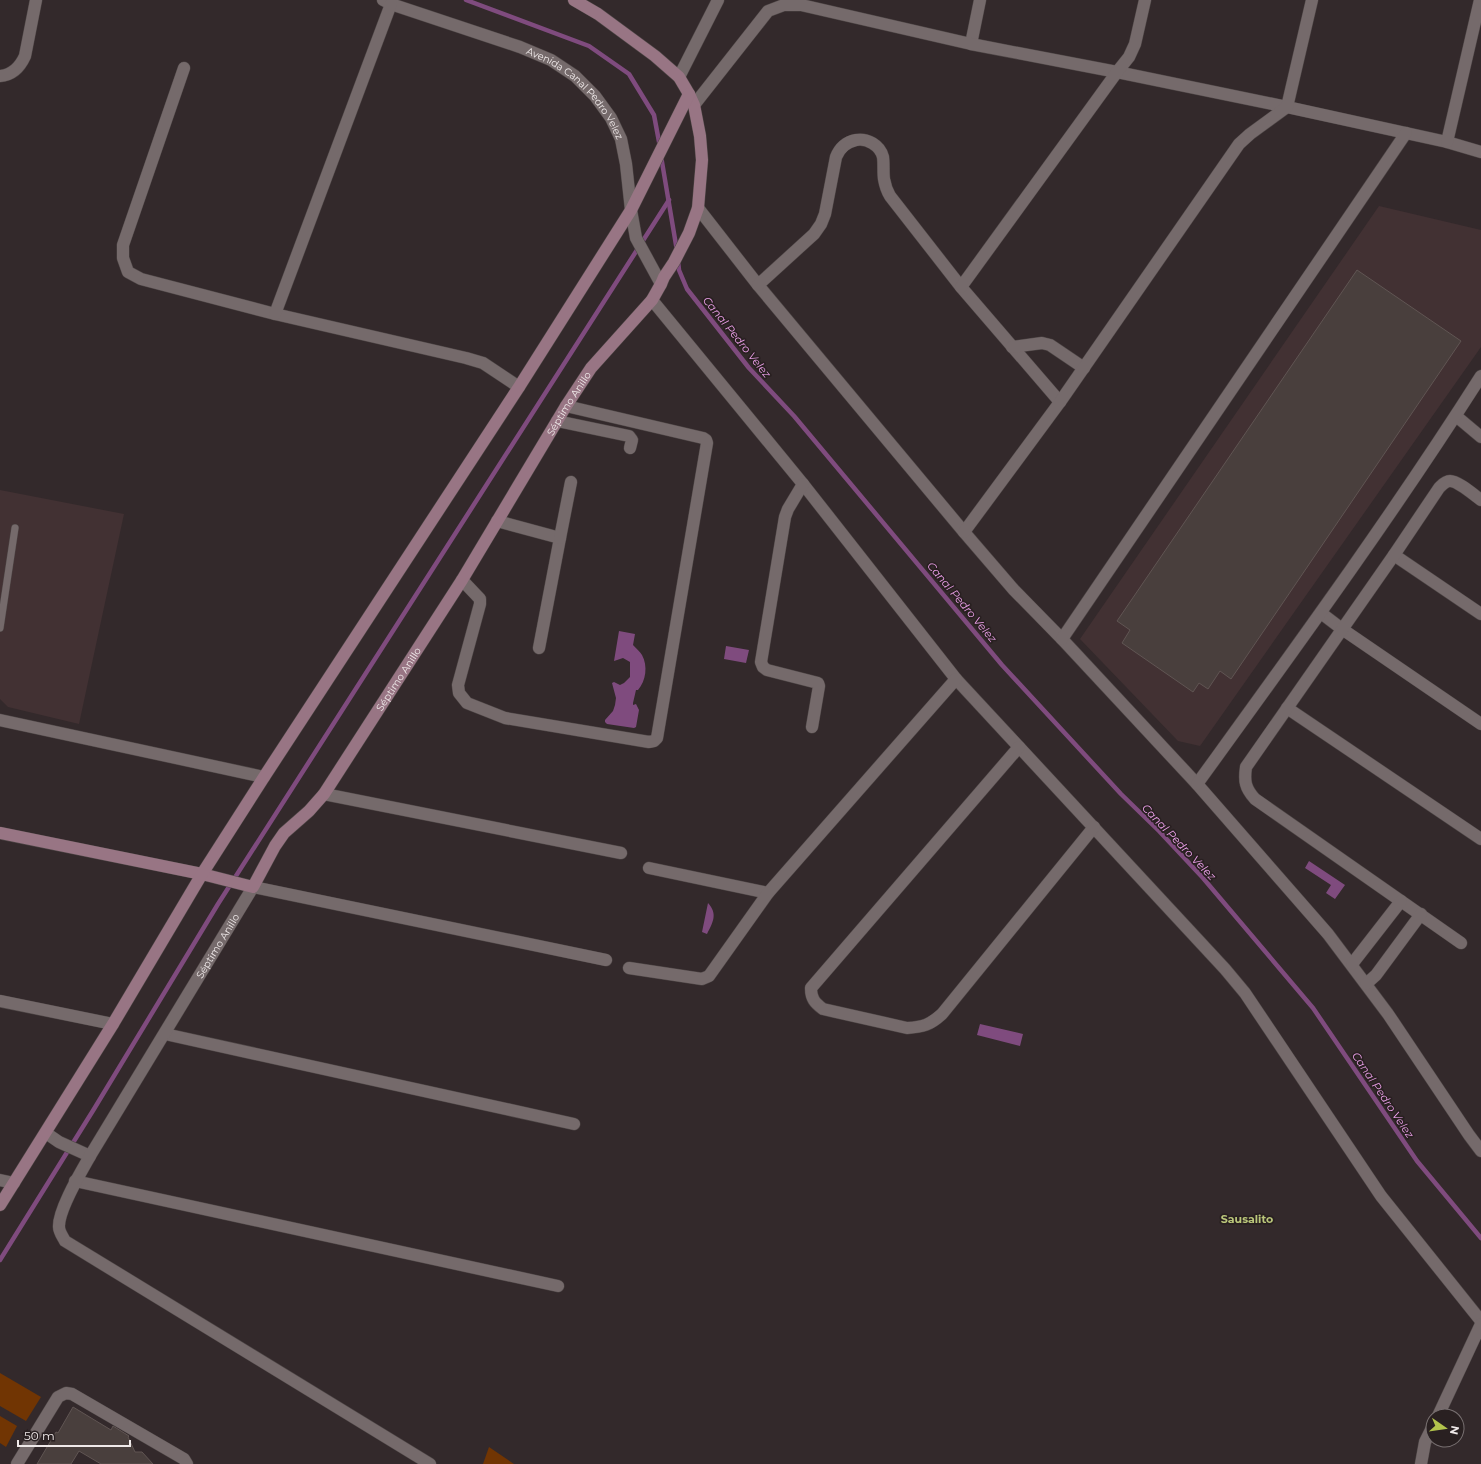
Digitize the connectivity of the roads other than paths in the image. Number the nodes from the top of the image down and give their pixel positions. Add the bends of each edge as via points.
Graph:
1 (36, 0) edge
2 (574, 0) edge
3 (718, 0) edge
4 (980, 0) edge
5 (1145, 0) edge
6 (1312, 0) edge
7 (1480, 0) edge
8 (387, 2) edge
9 (787, 3) edge
10 (971, 44) junction
11 (184, 68) dead end
12 (1117, 72) junction
13 (0, 76) edge
14 (679, 77) junction
15 (691, 100) junction
16 (1287, 107) junction
17 (1406, 133) junction
18 (1447, 142) junction
19 (1481, 152) edge
20 (698, 208) junction
21 (631, 210) junction
22 (663, 280) junction
23 (758, 285) junction
24 (961, 287) junction
25 (652, 300) junction
26 (275, 314) junction
27 (1012, 347) junction
28 (1084, 368) junction
29 (1481, 376) edge
30 (519, 387) junction
31 (1060, 402) junction
32 (566, 406) junction
33 (1456, 416) junction
34 (557, 422) junction
35 (1481, 437) edge
36 (630, 448) dead end
37 (571, 482) dead end
38 (803, 484) junction
39 (1481, 500) edge
40 (497, 522) junction
41 (15, 528) dead end
42 (964, 532) junction
43 (560, 538) junction
44 (1394, 555) junction
45 (462, 580) junction
46 (1321, 614) junction
47 (1481, 614) edge
48 (0, 628) edge
49 (1342, 629) junction
50 (1062, 639) junction
51 (539, 648) dead end
52 (956, 678) junction
53 (1287, 708) junction
54 (0, 720) edge
55 (1481, 724) edge
56 (812, 727) dead end
57 (1019, 747) junction
58 (264, 777) junction
59 (1197, 784) junction
60 (324, 794) junction
61 (1094, 827) junction
62 (0, 833) edge
63 (1481, 839) edge
64 (622, 853) dead end
65 (649, 868) dead end
66 (202, 874) junction
67 (253, 887) junction
68 (768, 893) junction
69 (1401, 901) junction
70 (1421, 914) junction
71 (1461, 943) dead end
72 (606, 960) dead end
73 (1352, 964) junction
74 (629, 968) dead end
75 (1366, 984) junction
76 (0, 1001) edge
77 (114, 1024) junction
78 (164, 1034) junction
79 (574, 1124) dead end
80 (46, 1133) junction
81 (1481, 1151) edge
82 (90, 1156) junction
83 (0, 1180) edge
84 (75, 1182) junction
85 (14, 1183) junction
86 (0, 1205) edge
87 (558, 1286) dead end
88 (1481, 1322) edge
89 (1442, 1408) edge
90 (1425, 1446) edge
91 (17, 1464) edge
92 (187, 1464) edge
93 (430, 1464) edge
94 (1421, 1464) edge

1 - 13 street via 21,64 9,75
2 - 14 street via 627,35
3 - 14 street
4 - 10 street
5 - 12 street via 1135,44
6 - 16 street
7 - 18 street
8 - 21 street, Avenida Canal Pedro Velez via 520,47 550,60 575,76 599,101 621,139
8 - 26 street
9 - 10 street
9 - 15 street via 768,11
10 - 12 street
11 - 26 street via 123,245 123,258 128,272 141,279
12 - 16 street
12 - 24 street
14 - 15 street
15 - 20 street, Séptimo Anillo via 700,136 702,160
15 - 21 street via 675,123
16 - 17 street
16 - 28 street via 1239,144
17 - 18 street
17 - 50 street
18 - 19 street
20 - 22 street, Séptimo Anillo via 689,232
20 - 23 street
21 - 22 street, Avenida Canal Pedro Velez via 636,238 648,261
21 - 30 street
22 - 25 street, Séptimo Anillo
23 - 24 street via 822,224 840,148 847,142 865,139 873,143 883,156 884,180 890,196
23 - 42 street
24 - 27 street
25 - 32 street, Séptimo Anillo via 591,368
25 - 38 street
26 - 30 street via 483,363
27 - 28 street via 1042,343 1050,345
27 - 31 street
28 - 31 street
29 - 33 street
30 - 58 street
31 - 42 street
32 - 34 street, Séptimo Anillo
32 - 45 street via 703,438 707,443 657,738 649,742 504,718 467,703 459,693 458,685 480,599
33 - 35 street
33 - 46 street
34 - 36 street via 629,436 632,440
34 - 40 street, Séptimo Anillo
37 - 43 street
38 - 52 street
38 - 56 street via 785,517 761,662 767,670 818,683
39 - 44 street via 1456,483 1444,483
40 - 43 street
40 - 45 street, Séptimo Anillo
41 - 48 lane
42 - 50 street via 1014,590
43 - 51 street
44 - 47 street
44 - 49 street
45 - 60 street, Séptimo Anillo
46 - 49 street
46 - 59 street
49 - 53 street
49 - 55 street
50 - 59 street
52 - 57 street
52 - 68 street
53 - 63 street
53 - 69 street via 1246,767 1244,778 1249,792 1255,799
54 - 58 street
57 - 61 street
57 - 61 street via 811,988 811,996 815,1003 823,1009 907,1028 932,1023
58 - 66 street
59 - 73 street
60 - 64 street
60 - 67 street, Séptimo Anillo via 284,834
61 - 88 street via 1245,993 1380,1196
62 - 66 street
65 - 68 street
66 - 67 street
66 - 77 street
67 - 72 street
67 - 78 street, Séptimo Anillo
68 - 74 street via 707,978
69 - 70 street
69 - 73 street
70 - 71 street
70 - 75 street via 1376,975
73 - 75 street
75 - 81 street
76 - 77 street
77 - 80 street
78 - 79 street
78 - 82 street, Séptimo Anillo
80 - 82 street
80 - 85 street
82 - 84 street, Séptimo Anillo
83 - 85 street
84 - 87 street
84 - 93 street, Séptimo Anillo via 60,1217 59,1229 65,1242
85 - 86 street
88 - 89 street
90 - 94 street
91 - 92 street via 58,1397 66,1393 72,1394 184,1459

